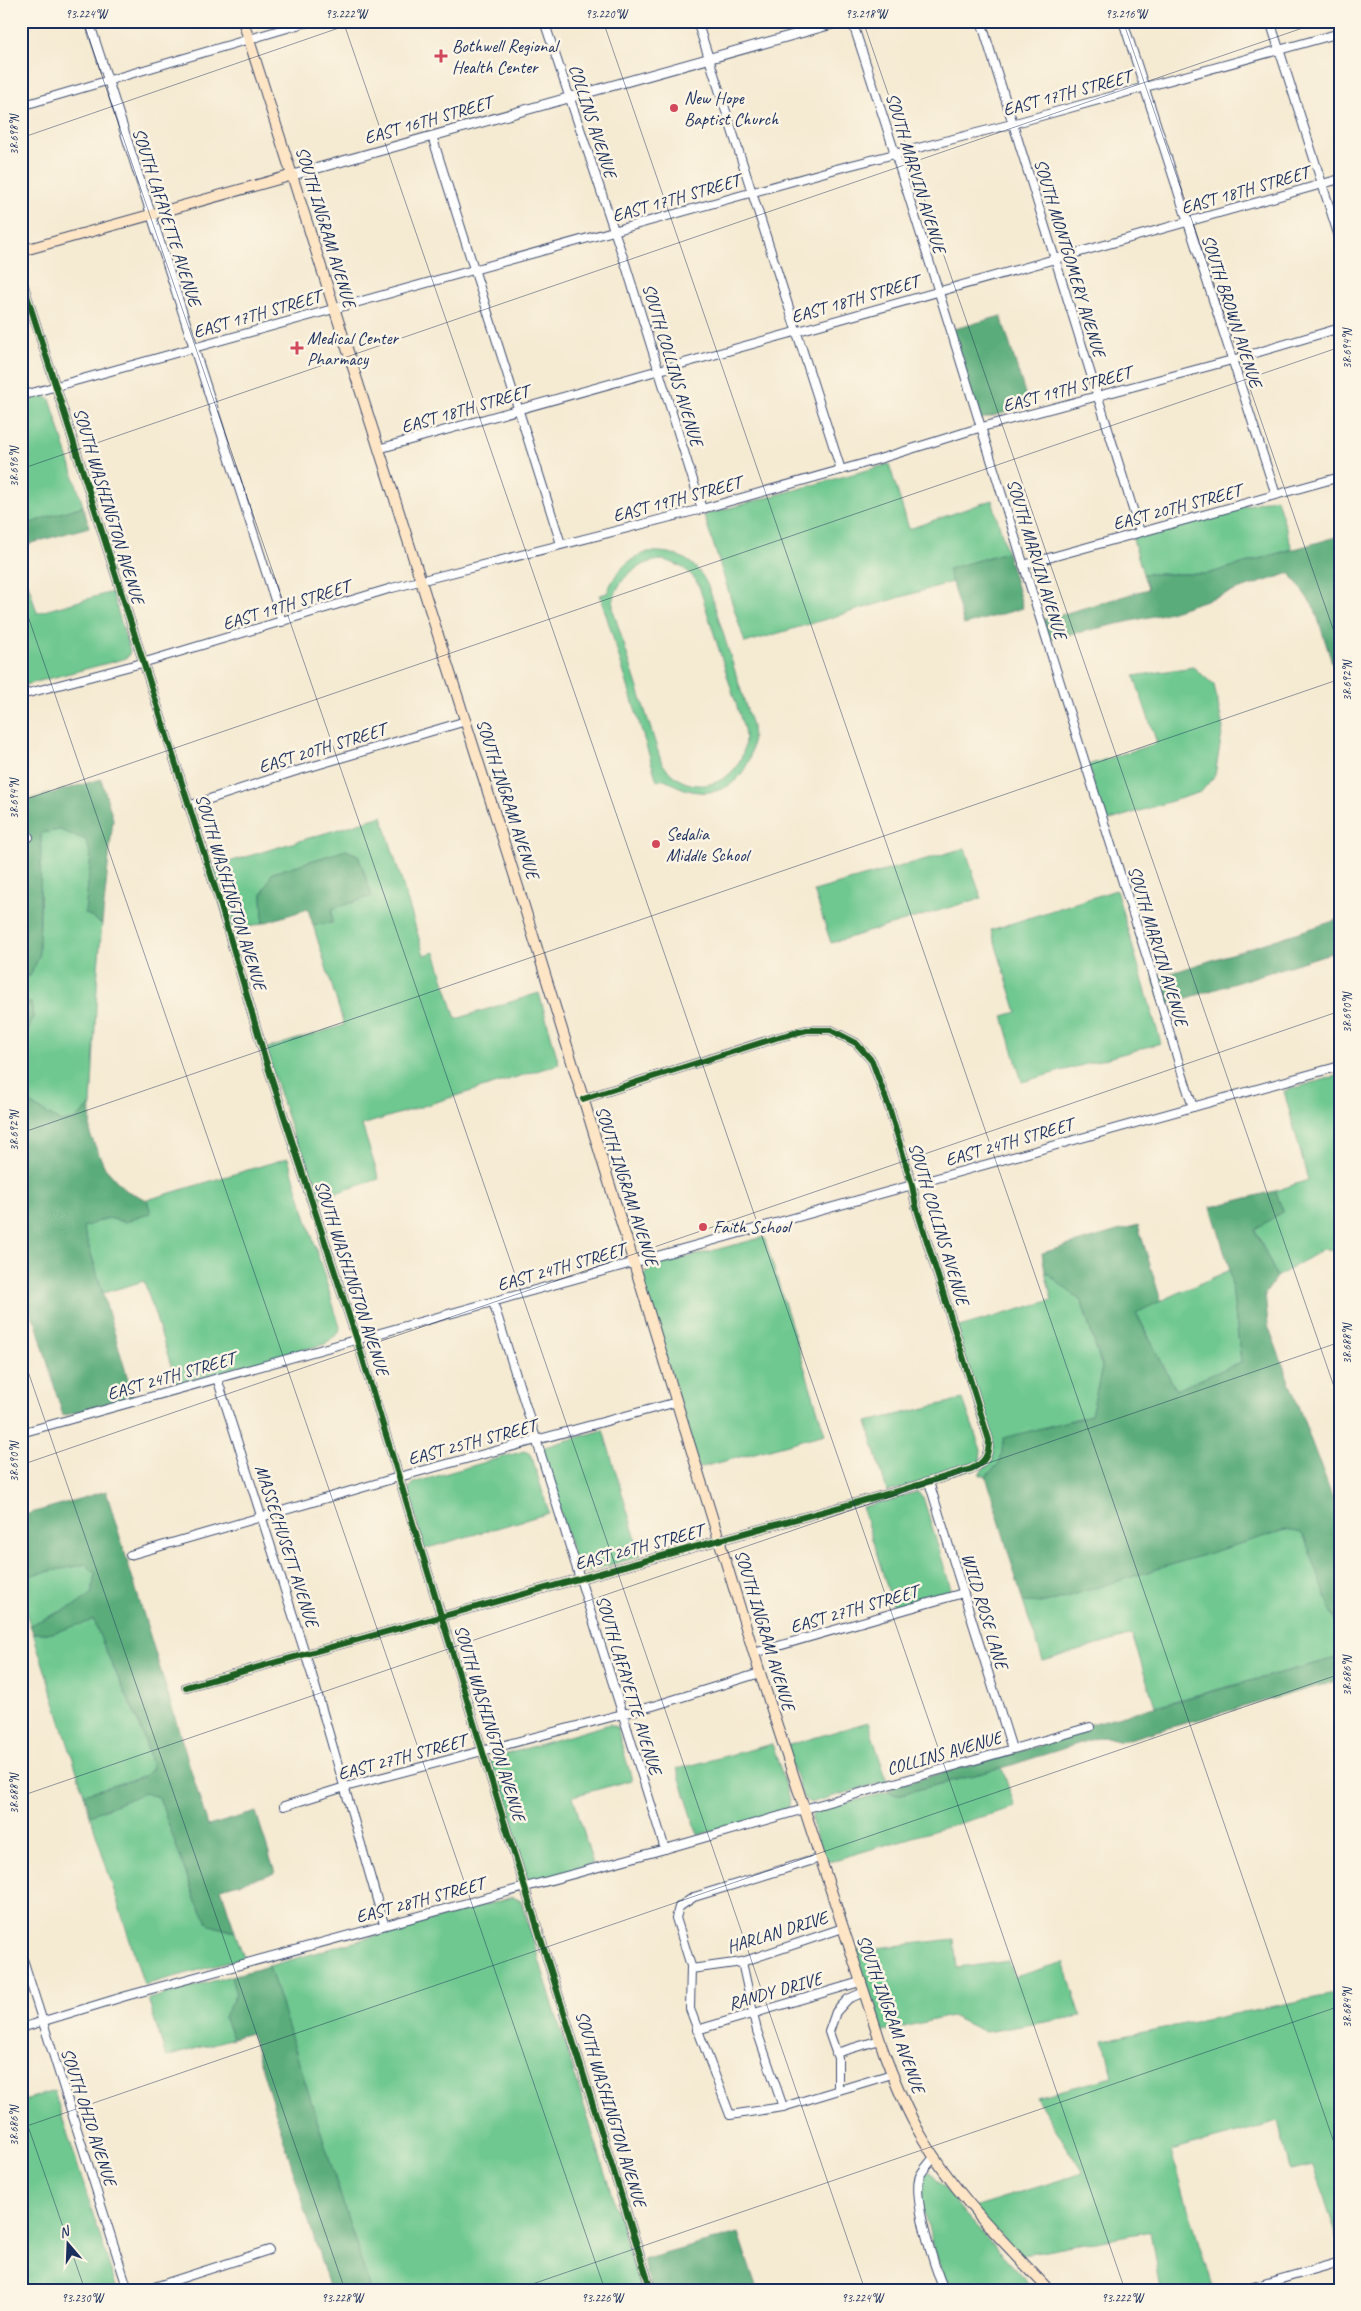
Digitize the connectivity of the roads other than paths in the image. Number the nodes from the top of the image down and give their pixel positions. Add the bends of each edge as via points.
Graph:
1 (89, 21) edge
2 (243, 21) edge
3 (311, 21) edge
4 (544, 21) edge
5 (697, 21) edge
6 (843, 21) edge
7 (852, 21) edge
8 (980, 21) edge
9 (1123, 21) edge
10 (1270, 21) edge
11 (1340, 33) edge
12 (248, 39) junction
13 (1279, 50) junction
14 (709, 59) junction
15 (108, 80) junction
16 (1144, 87) junction
17 (570, 98) junction
18 (21, 106) edge
19 (1012, 124) junction
20 (432, 136) junction
21 (896, 154) junction
22 (292, 175) junction
23 (1340, 179) edge
24 (1322, 184) junction
25 (752, 192) junction
26 (150, 215) junction
27 (1187, 222) junction
28 (613, 231) junction
29 (1340, 240) edge
30 (21, 251) edge
31 (1053, 259) junction
32 (473, 269) junction
33 (21, 277) edge
34 (937, 292) junction
35 (334, 308) junction
36 (1340, 328) edge
37 (796, 332) junction
38 (194, 348) junction
39 (1232, 360) junction
40 (659, 370) junction
41 (56, 386) junction
42 (21, 396) edge
43 (1098, 397) junction
44 (518, 410) junction
45 (982, 427) junction
46 (378, 449) junction
47 (841, 470) junction
48 (1340, 477) edge
49 (1276, 495) junction
50 (702, 509) junction
51 (1140, 532) junction
52 (560, 544) junction
53 (1022, 565) junction
54 (422, 581) junction
55 (282, 622) junction
56 (142, 663) junction
57 (21, 694) edge
58 (466, 720) junction
59 (188, 806) junction
60 (1340, 1066) edge
61 (583, 1099) junction
62 (1192, 1107) junction
63 (912, 1185) junction
64 (634, 1262) junction
65 (493, 1302) junction
66 (357, 1340) junction
67 (961, 1349) joint
68 (217, 1378) junction
69 (677, 1402) junction
70 (21, 1433) edge
71 (536, 1440) junction
72 (400, 1477) junction
73 (929, 1482) junction
74 (262, 1517) junction
75 (720, 1540) junction
76 (130, 1555) dead end
77 (580, 1578) junction
78 (963, 1593) junction
79 (442, 1616) junction
80 (754, 1653) junction
81 (306, 1654) junction
82 (760, 1673) junction
83 (186, 1687) dead end
84 (623, 1714) junction
85 (1090, 1726) dead end
86 (483, 1750) junction
87 (1012, 1750) junction
88 (345, 1787) junction
89 (284, 1806) dead end
90 (805, 1809) junction
91 (665, 1849) junction
92 (820, 1858) junction
93 (525, 1887) junction
94 (384, 1924) junction
95 (843, 1928) junction
96 (21, 1954) edge
97 (742, 1962) junction
98 (691, 1969) junction
99 (862, 1987) junction
100 (752, 2013) junction
101 (43, 2021) junction
102 (21, 2028) edge
103 (697, 2030) junction
104 (880, 2040) junction
105 (836, 2053) junction
106 (892, 2074) junction
107 (838, 2090) junction
108 (783, 2107) junction
109 (934, 2157) junction
110 (270, 2250) dead end
111 (1340, 2262) edge
112 (1273, 2281) junction
113 (128, 2290) edge
114 (145, 2290) edge
115 (651, 2290) edge
116 (944, 2290) edge
117 (1049, 2290) edge
118 (1243, 2290) edge
119 (1277, 2290) edge

1 - 15 street, SOUTH LAFAYETTE AVENUE
2 - 12 main road, SOUTH INGRAM AVENUE
3 - 12 street
4 - 17 street, COLLINS AVENUE
5 - 14 street
6 - 14 street, EAST 16TH STREET
7 - 21 street, SOUTH MARVIN AVENUE
8 - 19 street, SOUTH MONTGOMERY AVENUE
9 - 16 street, SOUTH BROWN AVENUE
10 - 13 street
11 - 13 street, EAST 17TH STREET
12 - 15 street
12 - 22 main road, SOUTH INGRAM AVENUE
13 - 16 street, EAST 17TH STREET
13 - 24 street
14 - 17 street, EAST 16TH STREET
14 - 25 street
15 - 18 street
15 - 26 street, SOUTH LAFAYETTE AVENUE
16 - 19 street, EAST 17TH STREET
16 - 27 street, SOUTH BROWN AVENUE
17 - 20 street, EAST 16TH STREET
17 - 28 street, COLLINS AVENUE
19 - 21 street, EAST 17TH STREET
19 - 31 street, SOUTH MONTGOMERY AVENUE
20 - 22 street, EAST 16TH STREET
20 - 32 street
21 - 25 street, EAST 17TH STREET
21 - 34 street, SOUTH MARVIN AVENUE
22 - 26 main road, EAST 16TH STREET
22 - 35 main road, SOUTH INGRAM AVENUE
23 - 24 street, EAST 18TH STREET
24 - 27 street, EAST 18TH STREET
24 - 29 street
25 - 28 street, EAST 17TH STREET
25 - 37 street
26 - 30 main road, EAST 16TH STREET
26 - 38 street, SOUTH LAFAYETTE AVENUE
27 - 31 street, EAST 18TH STREET
27 - 39 street, SOUTH BROWN AVENUE
28 - 32 street, EAST 17TH STREET
28 - 40 street, SOUTH COLLINS AVENUE
31 - 34 street, EAST 18TH STREET
31 - 43 street, SOUTH MONTGOMERY AVENUE
32 - 35 street, EAST 17TH STREET
32 - 44 street
33 - 41 street, SOUTH WASHINGTON AVENUE
34 - 37 street, EAST 18TH STREET
34 - 45 street, SOUTH MARVIN AVENUE
35 - 38 street, EAST 17TH STREET
35 - 46 main road, SOUTH INGRAM AVENUE
36 - 39 street, EAST 19TH STREET
37 - 40 street, EAST 18TH STREET
37 - 47 street
38 - 41 street, EAST 17TH STREET
38 - 55 street, SOUTH LAFAYETTE AVENUE
39 - 43 street, EAST 19TH STREET
39 - 49 street, SOUTH BROWN AVENUE
40 - 44 street, EAST 18TH STREET
40 - 50 street, SOUTH COLLINS AVENUE
41 - 42 street, EAST 17TH STREET
41 - 56 street, SOUTH WASHINGTON AVENUE
43 - 45 street, EAST 19TH STREET
43 - 51 street, SOUTH MONTGOMERY AVENUE
44 - 46 street, EAST 18TH STREET
44 - 52 street
45 - 47 street, EAST 19TH STREET
45 - 53 street, SOUTH MARVIN AVENUE
46 - 54 main road, SOUTH INGRAM AVENUE
47 - 50 street, EAST 19TH STREET
48 - 49 street, EAST 20TH STREET
49 - 51 street, EAST 20TH STREET
50 - 52 street, EAST 19TH STREET
51 - 53 street, EAST 20TH STREET
52 - 54 street, EAST 19TH STREET
53 - 62 street, SOUTH MARVIN AVENUE
54 - 55 street, EAST 19TH STREET
54 - 58 main road, SOUTH INGRAM AVENUE
55 - 56 street, EAST 19TH STREET
56 - 57 street, EAST 19TH STREET
56 - 59 street, SOUTH WASHINGTON AVENUE
58 - 59 street, EAST 20TH STREET
58 - 61 main road, SOUTH INGRAM AVENUE
59 - 66 street, SOUTH WASHINGTON AVENUE
60 - 62 street, EAST 24TH STREET
61 - 63 street, SOUTH COLLINS AVENUE via 778,1037 807,1030 831,1030 856,1043 872,1061
61 - 64 main road, SOUTH INGRAM AVENUE
62 - 63 street, EAST 24TH STREET
63 - 64 street, EAST 24TH STREET
63 - 67 street, SOUTH COLLINS AVENUE
64 - 65 street, EAST 24TH STREET
64 - 69 main road, SOUTH INGRAM AVENUE
65 - 66 street, EAST 24TH STREET
65 - 71 street, SOUTH LAFAYETTE AVENUE
66 - 68 street, EAST 24TH STREET
66 - 72 street, SOUTH WASHINGTON AVENUE
67 - 73 street, EAST 26TH STREET via 989,1440 989,1451 982,1464
68 - 70 street, EAST 24TH STREET
68 - 74 street, MASSECHUSETT AVENUE
69 - 71 street, EAST 25TH STREET
69 - 75 main road, SOUTH INGRAM AVENUE
71 - 72 street, EAST 25TH STREET
71 - 77 street, SOUTH LAFAYETTE AVENUE
72 - 74 street, EAST 25TH STREET
72 - 79 street, SOUTH WASHINGTON AVENUE
73 - 75 street, EAST 26TH STREET
73 - 78 street, WILD ROSE LANE
74 - 76 street, EAST 25TH STREET
74 - 81 street, MASSECHUSETT AVENUE
75 - 77 street, EAST 26TH STREET
75 - 80 main road, SOUTH INGRAM AVENUE
77 - 79 street, EAST 26TH STREET
77 - 84 street, SOUTH LAFAYETTE AVENUE
78 - 80 street, EAST 27TH STREET
78 - 87 street, WILD ROSE LANE
79 - 81 street, EAST 26TH STREET
79 - 86 street, SOUTH WASHINGTON AVENUE
80 - 82 main road, SOUTH INGRAM AVENUE
81 - 83 street, EAST 26TH STREET
81 - 88 street, MASSECHUSETT AVENUE
82 - 84 street, EAST 27TH STREET
82 - 90 main road, SOUTH INGRAM AVENUE
84 - 86 street, EAST 27TH STREET
84 - 91 street, SOUTH LAFAYETTE AVENUE
85 - 87 street, COLLINS AVENUE
86 - 88 street, EAST 27TH STREET
86 - 93 street, SOUTH WASHINGTON AVENUE
87 - 90 street, COLLINS AVENUE
88 - 89 street, EAST 27TH STREET
88 - 94 street, MASSECHUSETT AVENUE
90 - 91 street, EAST 28TH STREET
90 - 92 main road, SOUTH INGRAM AVENUE
91 - 93 street, EAST 28TH STREET
92 - 95 main road, SOUTH INGRAM AVENUE
92 - 98 street via 694,1897 680,1907 676,1918
93 - 94 street, EAST 28TH STREET
93 - 115 street, SOUTH WASHINGTON AVENUE
94 - 101 street, EAST 28TH STREET
95 - 97 street, HARLAN DRIVE
95 - 99 main road, SOUTH INGRAM AVENUE
96 - 101 street, SOUTH OHIO AVENUE
97 - 98 street, HARLAN DRIVE
97 - 100 street
98 - 103 street via 690,2009
99 - 100 street, RANDY DRIVE
99 - 104 main road, SOUTH INGRAM AVENUE
99 - 105 street via 836,2012 829,2032
100 - 103 street, RANDY DRIVE
100 - 108 street
101 - 102 street, EAST 28TH STREET
101 - 113 street, SOUTH OHIO AVENUE
103 - 108 street via 730,2115
104 - 105 street
104 - 106 main road, SOUTH INGRAM AVENUE
105 - 107 street
106 - 107 street
106 - 109 main road, SOUTH INGRAM AVENUE
107 - 108 street
109 - 116 street via 919,2177 918,2194 926,2234
109 - 117 main road, SOUTH INGRAM AVENUE via 960,2192
110 - 114 street
111 - 112 street
112 - 118 street
112 - 119 street

